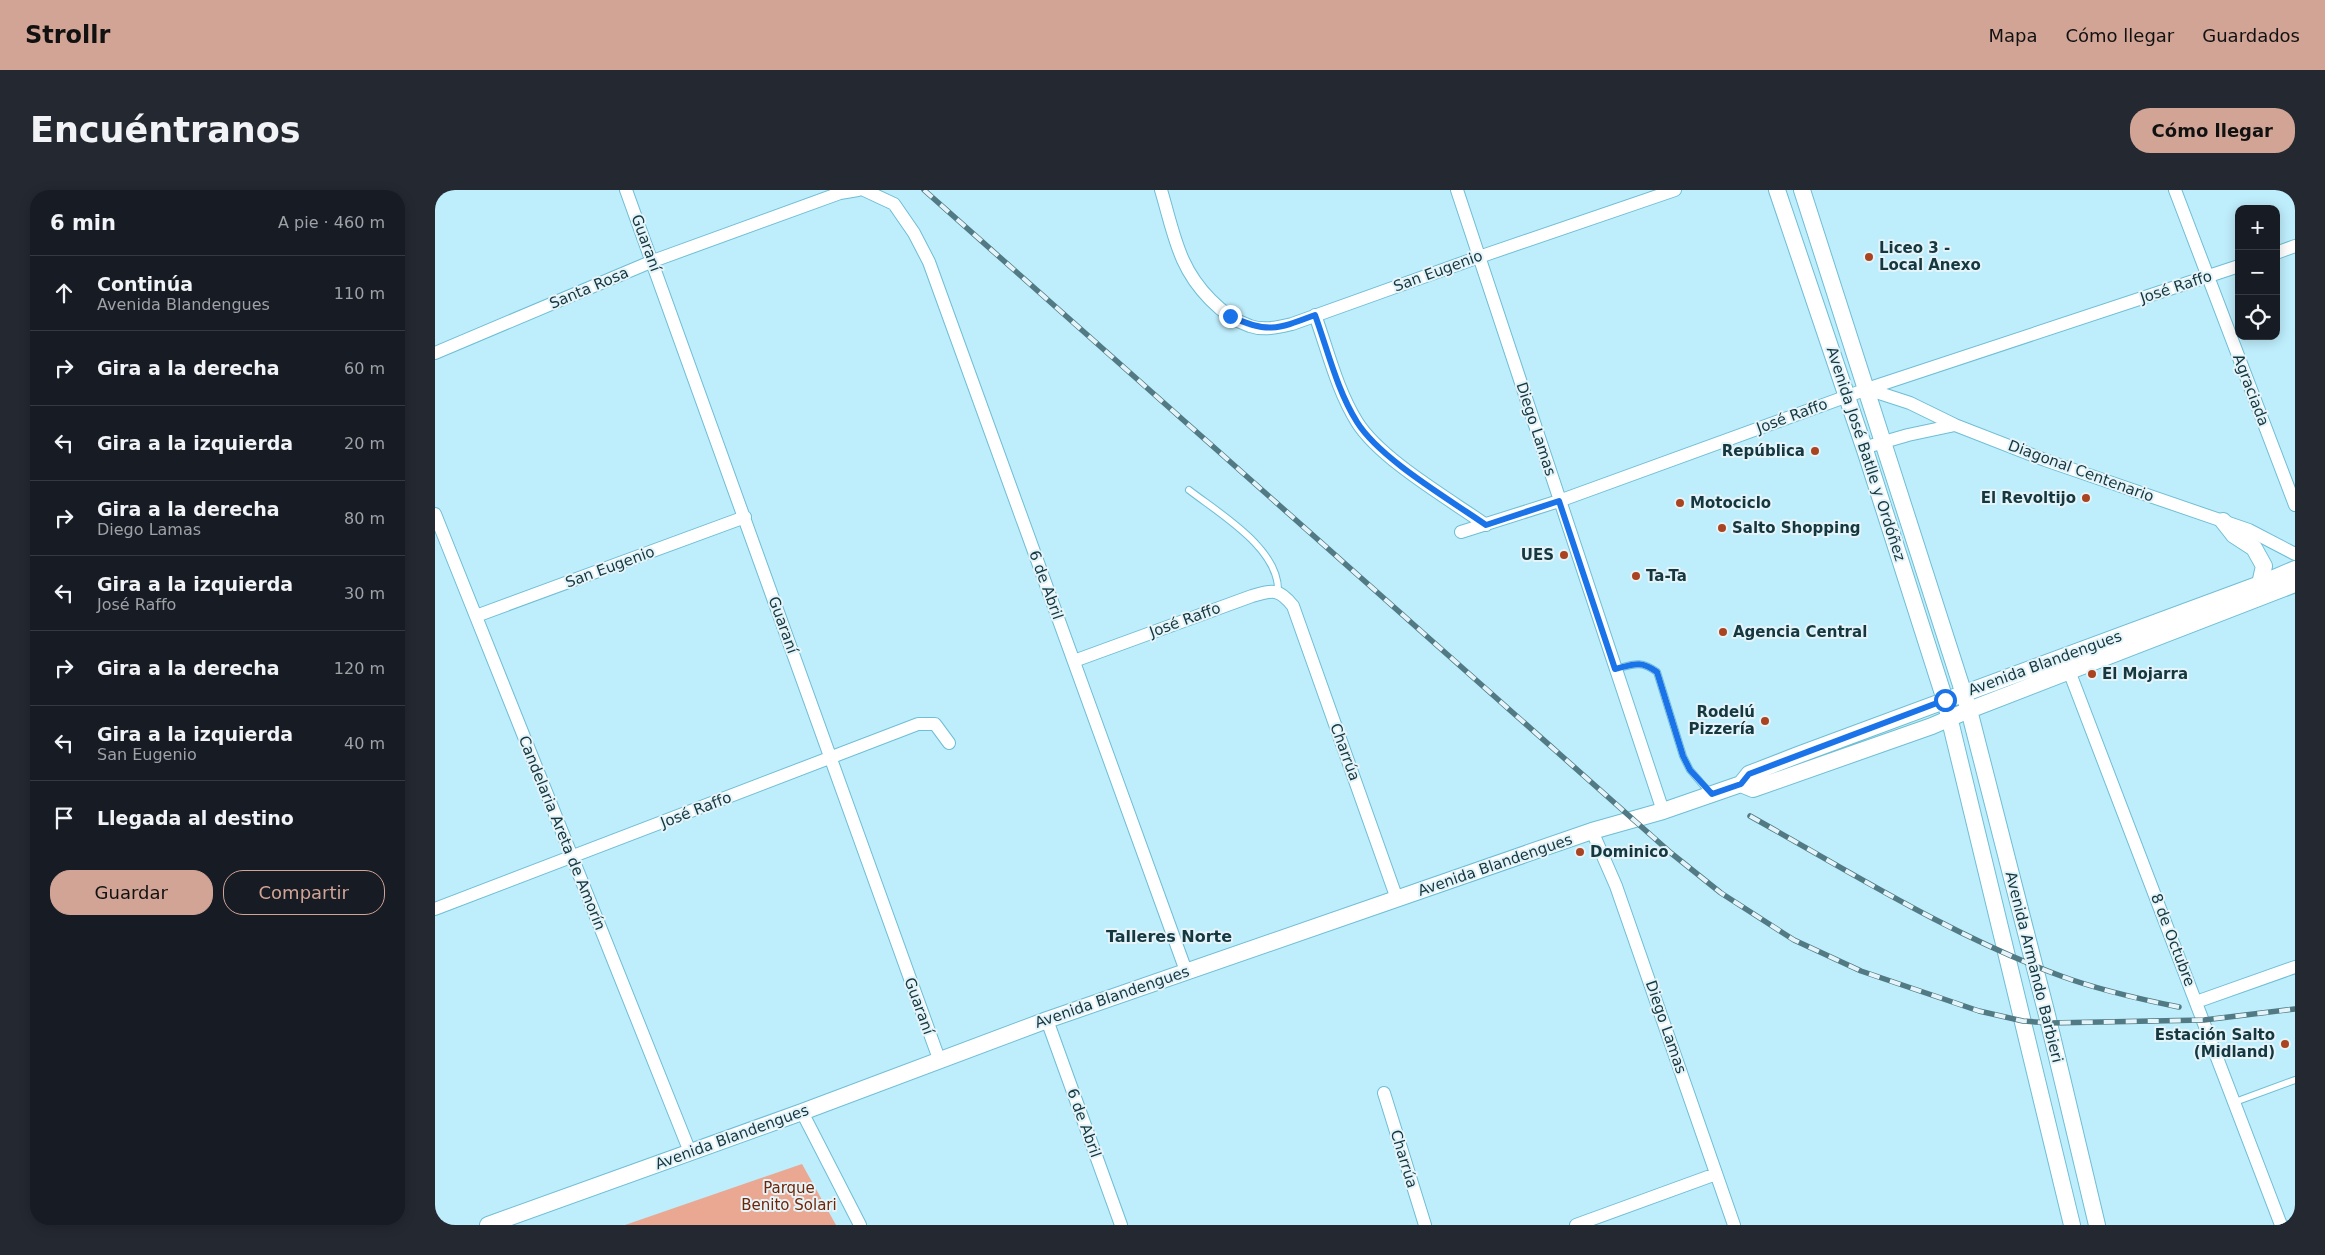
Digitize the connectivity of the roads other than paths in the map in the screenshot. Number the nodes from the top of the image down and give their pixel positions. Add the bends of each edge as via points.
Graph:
1 (626, 190) edge
2 (858, 190) edge
3 (864, 190) edge
4 (1161, 190) edge
5 (1457, 190) edge
6 (1675, 190) edge
7 (1777, 190) edge
8 (1802, 190) edge
9 (2175, 190) edge
10 (2295, 246) edge
11 (2280, 252) edge
12 (1479, 257) junction
13 (653, 261) junction
14 (2235, 267) edge
15 (2208, 276) junction
16 (1315, 315) junction
17 (435, 353) edge
18 (1867, 389) junction
19 (1847, 396) junction
20 (1955, 425) junction
21 (1884, 441) junction
22 (1866, 453) junction
23 (1189, 490) dead end
24 (1559, 501) junction
25 (2295, 505) edge
26 (435, 514) edge
27 (745, 517) junction
28 (2223, 522) junction
29 (1486, 525) junction
30 (1461, 532) dead end
31 (2295, 554) edge
32 (2295, 569) edge
33 (2295, 584) edge
34 (2262, 590) junction
35 (1278, 592) junction
36 (476, 616) junction
37 (1074, 661) junction
38 (2066, 664) junction
39 (1615, 669) junction
40 (1964, 694) junction
41 (1945, 700) junction
42 (1969, 710) junction
43 (1951, 718) junction
44 (949, 742) dead end
45 (830, 758) junction
46 (1741, 784) junction
47 (1712, 794) junction
48 (1663, 811) junction
49 (1592, 832) junction
50 (571, 858) junction
51 (1397, 898) junction
52 (435, 909) edge
53 (2295, 967) edge
54 (1186, 971) junction
55 (2196, 1002) junction
56 (1047, 1020) junction
57 (939, 1059) junction
58 (2295, 1080) edge
59 (1384, 1093) dead end
60 (2235, 1102) junction
61 (802, 1112) junction
62 (690, 1152) junction
63 (1717, 1174) junction
64 (488, 1225) edge
65 (860, 1225) edge
66 (1121, 1225) edge
67 (1425, 1225) edge
68 (1576, 1225) edge
69 (1734, 1225) edge
70 (2072, 1225) edge
71 (2097, 1225) edge
72 (2281, 1225) edge

1 - 13 street, Guaraní
2 - 13 street, Santa Rosa via 840,193
3 - 37 street, 6 de Abril via 894,204 929,262
4 - 16 street, San Eugenio via 1182,259 1192,278 1230,316 1251,326 1273,328
5 - 12 street, Diego Lamas
6 - 12 street, San Eugenio
7 - 19 street, Avenida José Batlle y Ordóñez
8 - 18 street, Avenida José Batlle y Ordóñez
9 - 15 street, Agraciada
10 - 11 street
12 - 16 street, San Eugenio
12 - 24 street, Diego Lamas
13 - 17 street, Santa Rosa
13 - 27 street, Guaraní
14 - 15 street, José Raffo
15 - 18 street, José Raffo
15 - 25 street, Agraciada
16 - 29 street via 1343,396 1358,424 1395,462
18 - 19 street, José Raffo
18 - 20 street, Diagonal Centenario via 1909,403
18 - 21 street, Avenida José Batlle y Ordóñez
19 - 22 street, Avenida José Batlle y Ordóñez
19 - 24 street, José Raffo
20 - 21 street
20 - 28 street, Diagonal Centenario
21 - 22 street via 1870,446
21 - 40 street, Avenida José Batlle y Ordóñez
22 - 41 street, Avenida José Batlle y Ordóñez
23 - 35 lane via 1266,556 1277,575
24 - 29 street, José Raffo
24 - 39 street, Diego Lamas
26 - 36 street, Candelaria Areta de Amorín
27 - 36 street, San Eugenio
27 - 45 street, Guaraní
28 - 31 street, Diagonal Centenario via 2249,530
28 - 34 street via 2234,535 2254,548 2264,566
29 - 30 street, José Raffo
32 - 34 street, Avenida Blandengues
33 - 34 street, Avenida Blandengues
34 - 38 street, Avenida Blandengues
35 - 37 street, José Raffo via 1252,596
35 - 51 street, Charrúa via 1293,606
36 - 50 street, Candelaria Areta de Amorín
37 - 54 street, 6 de Abril
38 - 40 street, Avenida Blandengues
38 - 42 street, Avenida Blandengues
38 - 55 street, 8 de Octubre
39 - 47 lane via 1637,663 1657,672 1683,756 1690,770
39 - 48 street, Diego Lamas
40 - 41 street, Avenida Blandengues
40 - 42 street, Avenida José Batlle y Ordóñez
41 - 43 street, Avenida José Batlle y Ordóñez
41 - 46 street, Avenida Blandengues via 1749,774
42 - 43 street, Avenida Blandengues
42 - 71 street, Avenida Armando Barbieri
43 - 46 street, Avenida Blandengues via 1753,789
43 - 70 street, Avenida Armando Barbieri
44 - 45 street, José Raffo via 935,724 918,724
45 - 50 street, José Raffo
45 - 57 street, Guaraní
46 - 47 street, Avenida Blandengues
47 - 48 street, Avenida Blandengues
48 - 49 street, Avenida Blandengues
49 - 51 street, Avenida Blandengues
49 - 63 street, Diego Lamas via 1617,886
50 - 52 street, José Raffo
50 - 62 street, Candelaria Areta de Amorín
51 - 54 street, Avenida Blandengues
53 - 55 street
54 - 56 street, Avenida Blandengues
55 - 60 street, 8 de Octubre
56 - 57 street, Avenida Blandengues
56 - 66 street, 6 de Abril
57 - 61 street, Avenida Blandengues
58 - 60 lane
59 - 67 street, Charrúa
60 - 72 street, 8 de Octubre
61 - 62 street, Avenida Blandengues
61 - 65 street
62 - 64 street, Avenida Blandengues
63 - 68 street
63 - 69 street, Diego Lamas

